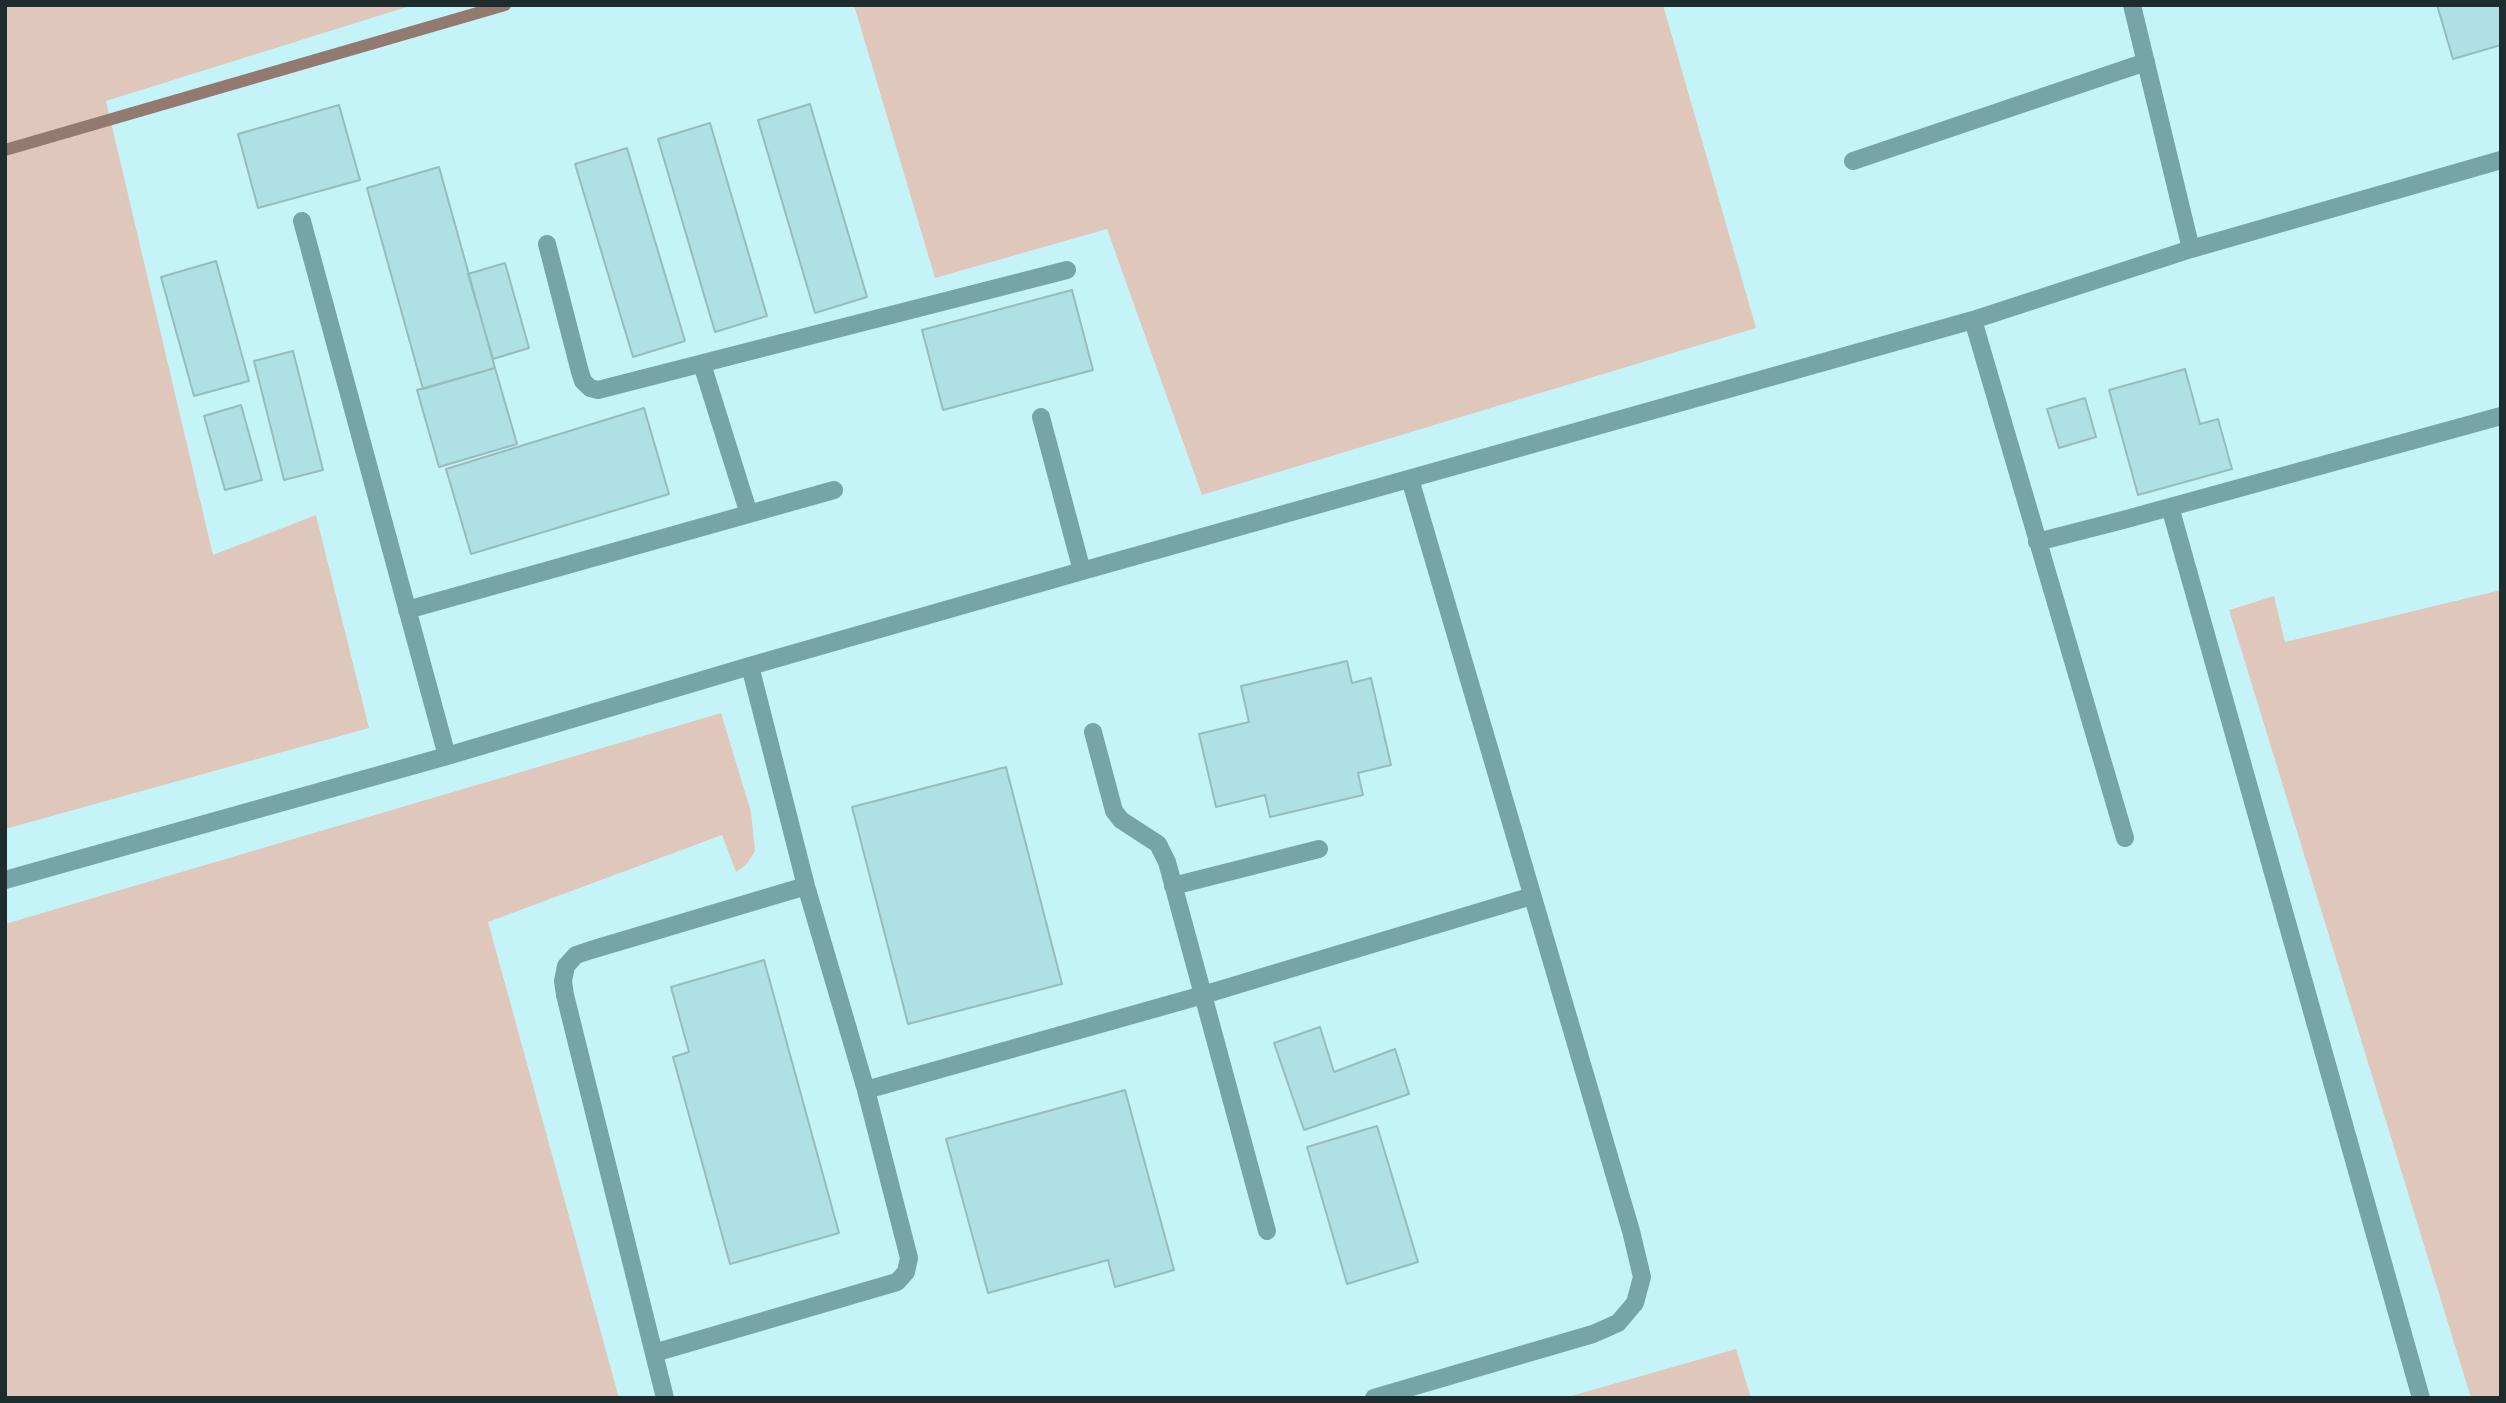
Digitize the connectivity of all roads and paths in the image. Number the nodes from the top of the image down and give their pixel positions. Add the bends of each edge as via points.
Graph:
1 (2132, 5) edge
2 (2146, 62) junction
3 (2501, 160) edge
4 (1853, 161) dead end
5 (302, 221) dead end
6 (547, 244) dead end
7 (2192, 249) junction
8 (1068, 270) dead end
9 (1973, 320) junction
10 (702, 363) junction
11 (2501, 416) edge
12 (1041, 417) dead end
13 (1410, 479) junction
14 (834, 490) dead end
15 (2170, 508) junction
16 (748, 514) junction
17 (2038, 542) junction
18 (1083, 571) junction
19 (407, 610) junction
20 (750, 666) junction
21 (1093, 732) dead end
22 (447, 757) junction
23 (2125, 838) dead end
24 (1319, 849) dead end
25 (5, 880) edge
26 (806, 886) junction
27 (1173, 886) junction
28 (1532, 896) junction
29 (1203, 995) junction
30 (866, 1090) junction
31 (1267, 1231) dead end
32 (654, 1353) junction
33 (665, 1398) edge
34 (1374, 1398) edge
35 (2421, 1398) edge

1 - 2 lane
2 - 4 lane
2 - 7 lane
3 - 7 lane
5 - 19 lane
6 - 10 lane via 580,372 590,388 608,389
7 - 9 lane
8 - 10 lane
9 - 13 lane
9 - 17 lane
10 - 16 lane
11 - 15 lane
12 - 18 lane
13 - 18 lane
13 - 28 lane
14 - 16 lane
15 - 17 lane
15 - 35 lane
16 - 19 lane
17 - 23 lane
18 - 20 lane
19 - 22 lane
20 - 22 lane
20 - 26 lane
21 - 27 lane via 1114,811 1158,844
22 - 25 lane
24 - 27 lane
26 - 30 lane
26 - 32 lane via 576,955 566,966 565,995
27 - 29 lane
28 - 29 lane
28 - 34 lane via 1637,1251 1642,1277 1634,1303 1618,1323 1594,1334
29 - 30 lane
29 - 31 lane
30 - 32 lane via 909,1258 906,1272 897,1282
32 - 33 lane

